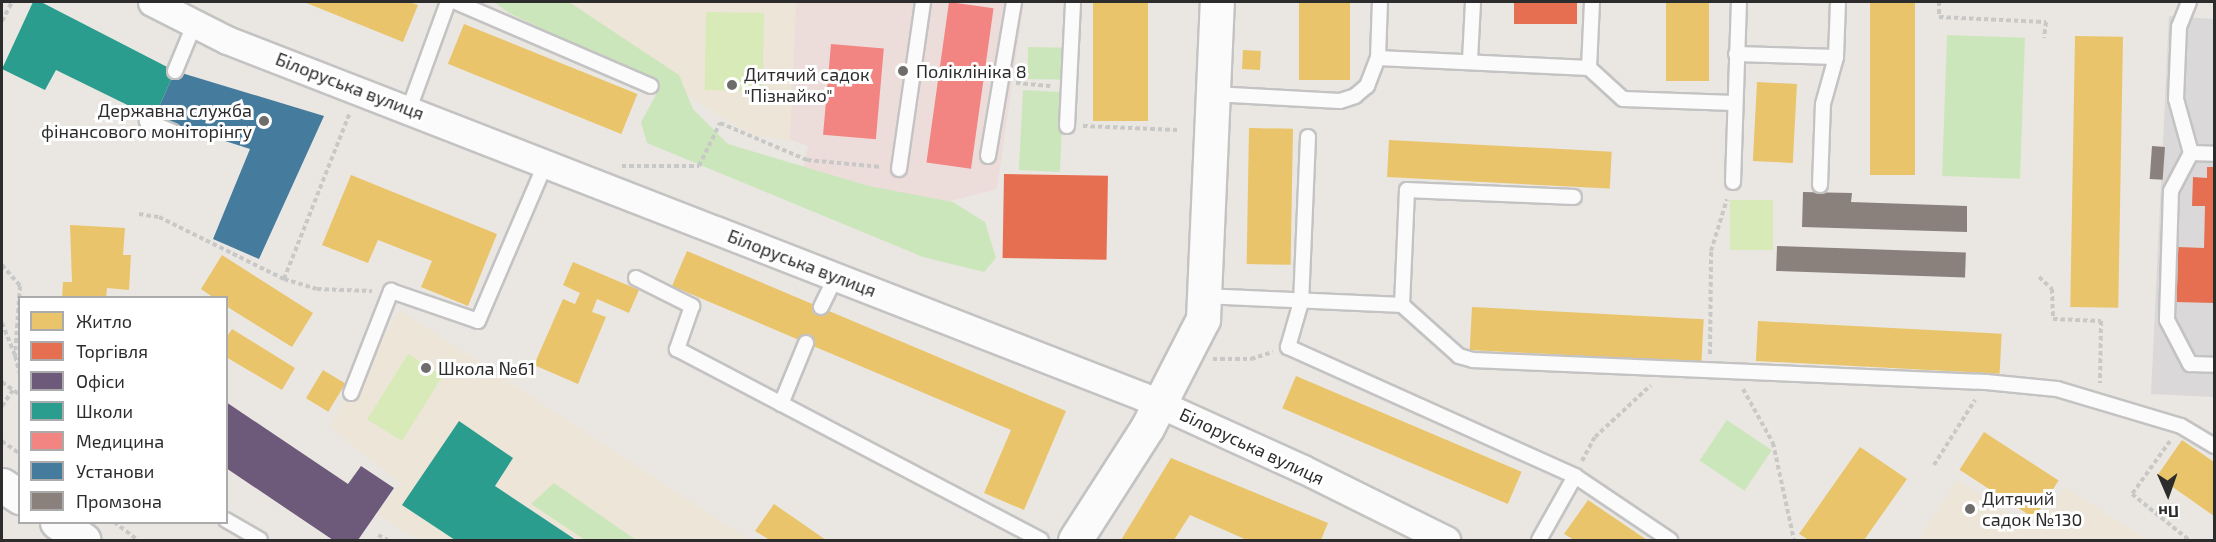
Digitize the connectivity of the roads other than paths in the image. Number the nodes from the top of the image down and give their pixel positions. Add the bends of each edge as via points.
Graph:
1 (152, 2) edge
2 (448, 2) edge
3 (456, 2) edge
4 (924, 2) edge
5 (1014, 2) edge
6 (1073, 2) edge
7 (1217, 2) edge
8 (1380, 2) edge
9 (1473, 2) edge
10 (1592, 2) edge
11 (1739, 2) edge
12 (1838, 2) edge
13 (2188, 2) edge
14 (194, 25) junction
15 (1736, 54) junction
16 (1836, 57) junction
17 (1378, 58) junction
18 (1470, 60) junction
19 (1589, 68) junction
20 (175, 71) dead end
21 (651, 86) dead end
22 (1213, 94) junction
23 (1734, 103) junction
24 (409, 109) junction
25 (154, 118) dead end
26 (1067, 126) road end
27 (173, 132) dead end
28 (1308, 137) dead end
29 (2191, 153) junction
30 (2214, 154) edge
31 (988, 156) dead end
32 (546, 162) junction
33 (899, 169) road end
34 (1733, 182) road end
35 (1820, 185) dead end
36 (1574, 197) dead end
37 (836, 276) junction
38 (636, 278) dead end
39 (1204, 296) junction
40 (1301, 302) junction
41 (1402, 305) junction
42 (821, 307) dead end
43 (806, 343) dead end
44 (2214, 365) edge
45 (351, 393) dead end
46 (782, 404) junction
47 (1159, 404) junction
48 (2214, 446) edge
49 (1575, 476) junction
50 (2, 485) edge
51 (18, 496) edge
52 (228, 521) edge
53 (60, 524) edge
54 (84, 540) edge
55 (260, 540) edge
56 (1041, 540) edge
57 (1075, 540) edge
58 (1446, 540) edge
59 (1539, 540) edge
60 (1670, 540) edge

1 - 14 street, Білоруська вулиця
2 - 24 lane
3 - 21 lane
4 - 33 lane
5 - 31 lane
6 - 26 lane
7 - 22 street
8 - 17 lane
9 - 18 lane
10 - 19 lane
11 - 15 lane
12 - 16 lane
13 - 29 lane via 2179,27 2176,99
14 - 20 lane
14 - 24 street, Білоруська вулиця
15 - 16 lane
15 - 23 lane
16 - 35 lane via 1823,104
17 - 18 lane
17 - 22 lane via 1367,86 1340,101
18 - 19 lane
19 - 23 lane via 1623,99
22 - 39 street
23 - 34 lane
24 - 32 street, Білоруська вулиця
25 - 27 lane via 147,121
28 - 40 lane
29 - 30 lane
29 - 44 lane via 2171,191 2167,320 2190,364
32 - 37 street, Білоруська вулиця
32 - 45 lane via 478,321 391,291
36 - 41 lane via 1407,190
37 - 42 lane
37 - 47 street, Білоруська вулиця
38 - 46 lane via 692,306 677,349
39 - 40 lane
39 - 47 street via 1203,319
40 - 41 lane
40 - 49 lane via 1288,347
41 - 48 lane via 1459,356 1473,360 1986,382 2057,390 2181,426
43 - 46 lane
46 - 56 lane
47 - 57 street
47 - 58 street, Білоруська вулиця
49 - 59 lane
49 - 60 lane
50 - 51 street
52 - 55 lane
53 - 54 street

